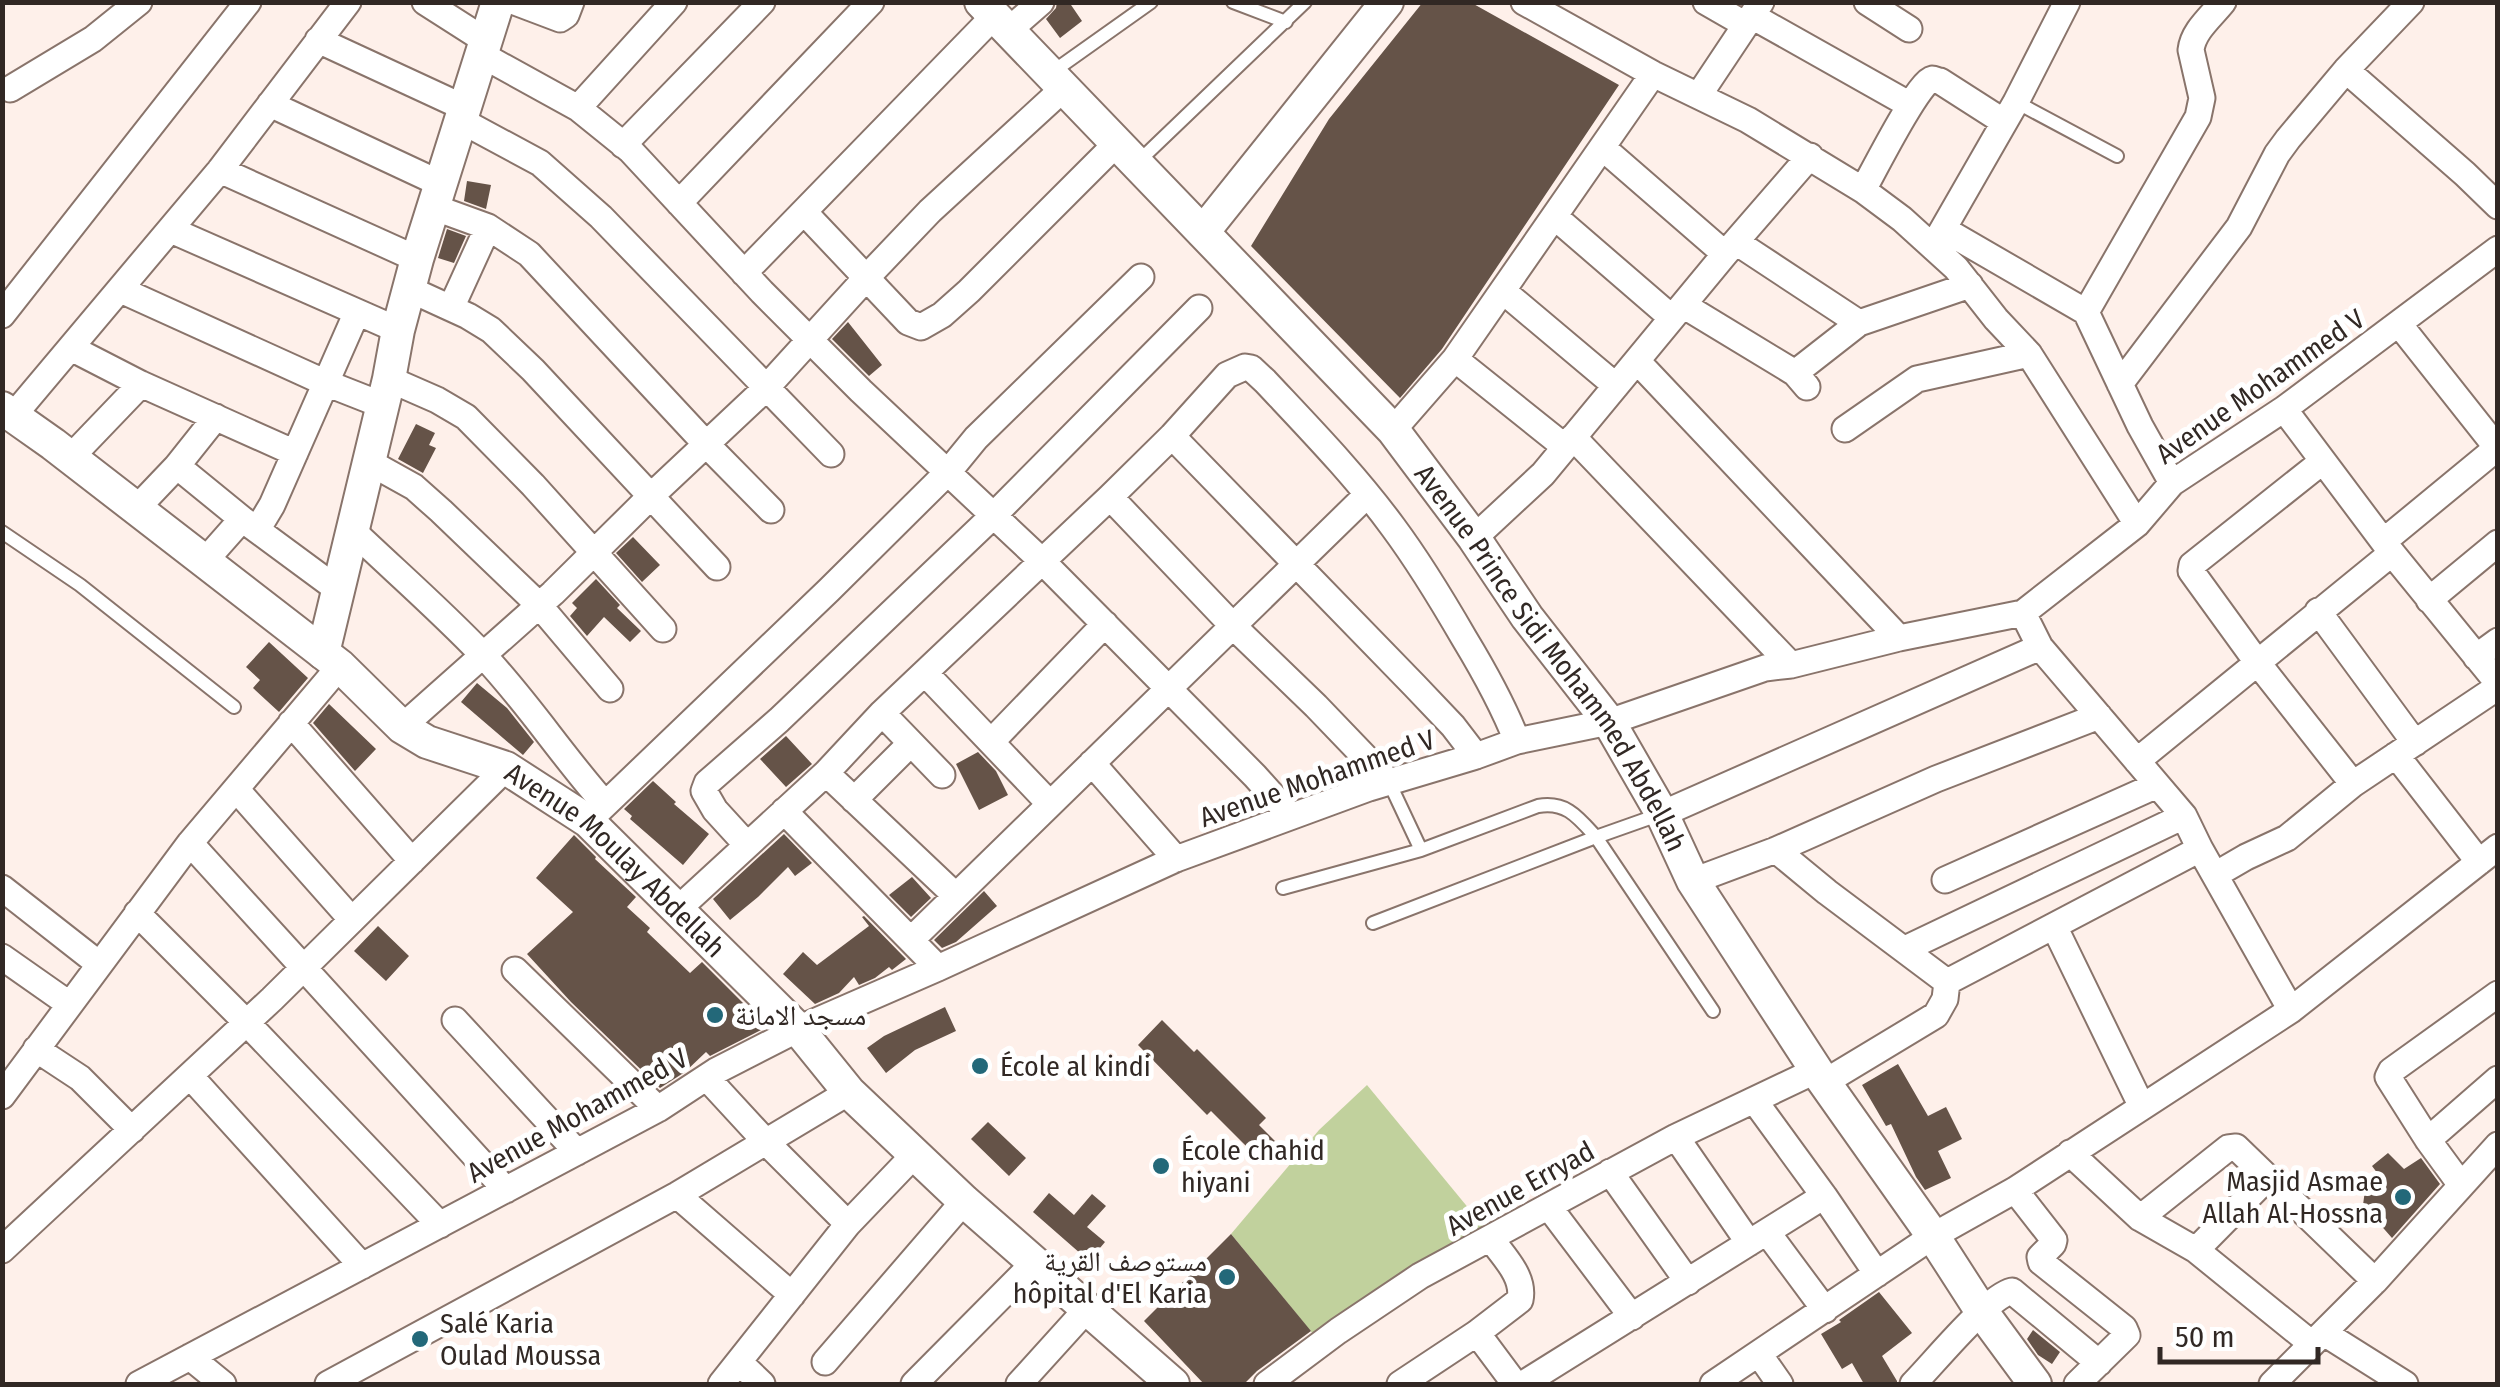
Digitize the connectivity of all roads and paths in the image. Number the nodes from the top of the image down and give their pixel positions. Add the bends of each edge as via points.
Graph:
1 (139, 2) edge
2 (248, 2) edge
3 (348, 2) edge
4 (425, 2) edge
5 (498, 2) edge
6 (516, 2) edge
7 (571, 2) edge
8 (674, 2) edge
9 (762, 2) edge
10 (872, 2) edge
11 (1040, 2) edge
12 (1152, 2) edge
13 (1232, 2) edge
14 (1306, 2) edge
15 (1388, 2) edge
16 (1524, 2) edge
17 (1706, 2) edge
18 (1866, 2) edge
19 (2068, 2) edge
20 (2222, 2) edge
21 (2411, 2) edge
22 (1753, 14) edge
23 (995, 16) edge
24 (1286, 22) junction
25 (1909, 29) dead end
26 (318, 40) junction
27 (484, 48) junction
28 (2346, 70) junction
29 (1653, 74) junction
30 (1057, 80) junction
31 (10, 89) dead end
32 (1700, 95) junction
33 (270, 104) junction
34 (1910, 105) junction
35 (578, 108) junction
36 (2010, 112) junction
37 (464, 114) junction
38 (623, 145) junction
39 (1603, 148) junction
40 (1127, 153) junction
41 (1810, 156) junction
42 (2117, 156) dead end
43 (220, 170) junction
44 (1863, 190) junction
45 (436, 195) junction
46 (679, 204) junction
47 (2498, 206) edge
48 (804, 212) junction
49 (1554, 218) junction
50 (488, 227) junction
51 (171, 230) junction
52 (1202, 232) junction
53 (1939, 238) junction
54 (1730, 248) junction
55 (2498, 250) edge
56 (744, 273) junction
57 (413, 274) junction
58 (867, 277) junction
59 (1141, 277) dead end
60 (1970, 285) junction
61 (120, 290) junction
62 (1503, 291) junction
63 (450, 308) junction
64 (1200, 308) dead end
65 (1678, 311) junction
66 (357, 312) junction
67 (2086, 312) junction
68 (2, 315) edge
69 (1859, 323) junction
70 (2399, 324) junction
71 (398, 330) junction
72 (810, 339) junction
73 (71, 348) junction
74 (2030, 354) junction
75 (1455, 359) junction
76 (1636, 360) junction
77 (326, 383) junction
78 (141, 384) junction
79 (2120, 384) junction
80 (1616, 386) junction
81 (766, 388) junction
82 (385, 392) junction
83 (2284, 409) junction
84 (8, 412) edge
85 (216, 417) junction
86 (1845, 428) dead end
87 (1394, 430) junction
88 (1172, 436) junction
89 (1569, 442) junction
90 (706, 444) junction
91 (2497, 449) edge
92 (294, 453) junction
93 (831, 454) dead end
94 (71, 458) junction
95 (2323, 460) junction
96 (368, 462) junction
97 (177, 466) junction
98 (949, 471) junction
99 (2172, 483) junction
100 (1367, 494) junction
101 (651, 496) junction
102 (1110, 497) junction
103 (137, 508) junction
104 (770, 510) dead end
105 (995, 514) junction
106 (250, 524) junction
107 (2136, 524) junction
108 (352, 530) junction
109 (2, 532) edge
110 (1474, 538) junction
111 (2498, 543) edge
112 (2388, 547) junction
113 (594, 552) junction
114 (1042, 561) junction
115 (204, 562) junction
116 (1297, 564) junction
117 (717, 567) dead end
118 (337, 589) junction
119 (2429, 600) junction
120 (539, 605) junction
121 (2318, 611) junction
122 (2023, 612) junction
123 (1105, 624) junction
124 (1233, 626) junction
125 (663, 629) dead end
126 (1899, 638) junction
127 (2498, 641) edge
128 (2040, 646) junction
129 (483, 655) junction
130 (2476, 658) junction
131 (331, 659) junction
132 (2257, 662) junction
133 (1791, 666) junction
134 (925, 673) junction
135 (2498, 685) edge
136 (610, 689) dead end
137 (1169, 689) junction
138 (234, 706) dead end
139 (882, 713) junction
140 (2099, 716) junction
141 (1609, 722) junction
142 (291, 723) junction
143 (402, 727) junction
144 (1517, 741) junction
145 (991, 742) junction
146 (911, 743) junction
147 (2406, 749) junction
148 (1476, 756) junction
149 (2137, 761) junction
150 (1092, 762) junction
151 (506, 768) junction
152 (826, 773) junction
153 (942, 775) dead end
154 (1389, 782) junction
155 (2353, 784) junction
156 (2157, 785) junction
157 (236, 789) junction
158 (854, 800) junction
159 (1050, 804) junction
160 (784, 810) junction
161 (597, 813) junction
162 (1662, 814) junction
163 (1290, 815) junction
164 (2184, 816) junction
165 (1596, 836) junction
166 (190, 843) junction
167 (747, 844) junction
168 (2200, 849) junction
169 (1421, 850) junction
170 (1776, 850) junction
171 (2488, 854) edge
172 (1176, 859) junction
173 (412, 862) junction
174 (2216, 875) junction
175 (1944, 880) dead end
176 (1694, 882) junction
177 (2, 888) edge
178 (1283, 888) dead end
179 (956, 896) junction
180 (677, 910) junction
181 (137, 913) junction
182 (352, 920) junction
183 (1373, 923) dead end
184 (2054, 926) junction
185 (912, 939) junction
186 (1905, 949) junction
187 (2, 956) edge
188 (98, 964) junction
189 (938, 968) junction
190 (303, 969) junction
191 (514, 970) dead end
192 (1948, 982) junction
193 (2498, 994) edge
194 (69, 1004) junction
195 (2292, 1010) junction
196 (1713, 1011) dead end
197 (454, 1020) dead end
198 (246, 1023) junction
199 (798, 1029) junction
200 (36, 1049) junction
201 (11, 1066) edge
202 (190, 1076) junction
203 (1821, 1076) junction
204 (707, 1078) junction
205 (2498, 1079) edge
206 (849, 1092) junction
207 (2, 1096) edge
208 (1754, 1100) junction
209 (2142, 1107) junction
210 (658, 1109) junction
211 (132, 1130) junction
212 (1676, 1137) junction
213 (2428, 1140) junction
214 (766, 1142) junction
215 (2498, 1144) edge
216 (577, 1152) junction
217 (916, 1153) junction
218 (2070, 1153) junction
219 (1610, 1172) junction
220 (2266, 1178) junction
221 (2462, 1184) junction
222 (506, 1190) junction
223 (2015, 1190) junction
224 (677, 1195) junction
225 (1824, 1196) junction
226 (964, 1200) junction
227 (1550, 1207) junction
228 (2140, 1218) junction
229 (848, 1224) junction
230 (440, 1225) junction
231 (1934, 1236) junction
232 (1491, 1238) junction
233 (1758, 1238) junction
234 (2, 1250) edge
235 (2196, 1250) junction
236 (1035, 1262) junction
237 (362, 1266) junction
238 (1877, 1274) junction
239 (2375, 1281) junction
240 (1688, 1282) junction
241 (792, 1296) junction
242 (1086, 1310) junction
243 (1825, 1310) junction
244 (1982, 1312) junction
245 (1632, 1317) junction
246 (1477, 1333) junction
247 (2318, 1338) junction
248 (1758, 1354) junction
249 (190, 1358) junction
250 (739, 1362) junction
251 (825, 1362) dead end
252 (2099, 1363) junction
253 (1721, 1382) edge
254 (140, 1384) edge
255 (223, 1384) edge
256 (328, 1384) edge
257 (721, 1384) edge
258 (762, 1384) edge
259 (914, 1384) edge
260 (1019, 1384) edge
261 (1172, 1384) edge
262 (1267, 1384) edge
263 (1400, 1384) edge
264 (1515, 1384) edge
265 (1523, 1384) edge
266 (1780, 1384) edge
267 (1913, 1384) edge
268 (2035, 1384) edge
269 (2078, 1384) edge
270 (2272, 1384) edge
271 (2405, 1384) edge

1 - 31 street
2 - 68 street
3 - 26 street
4 - 27 street
5 - 27 street
6 - 7 street via 560,19
8 - 35 street
9 - 38 street
10 - 46 street
11 - 23 street
12 - 30 lane
13 - 24 lane
14 - 24 lane
15 - 52 street
16 - 29 street
17 - 22 street
18 - 25 street
19 - 36 street
20 - 67 street via 2191,43 2202,98 2198,116
21 - 28 street
22 - 32 street
22 - 34 street
23 - 30 street, Avenue Prince Sidi Mohammed Abdellah
23 - 48 street
24 - 40 lane
26 - 33 street
26 - 37 street
27 - 35 street
27 - 37 street
28 - 47 street
28 - 79 street via 2277,154 2232,236
29 - 32 street
29 - 39 street
30 - 40 street, Avenue Prince Sidi Mohammed Abdellah
30 - 58 street
32 - 41 street
33 - 43 street
33 - 45 street
34 - 36 street via 1934,79
34 - 44 street
35 - 38 street
36 - 42 lane
36 - 53 street
37 - 45 street
37 - 81 street via 540,163 601,217
38 - 46 street
39 - 49 street
39 - 54 street
40 - 52 street, Avenue Prince Sidi Mohammed Abdellah
40 - 58 street via 927,326 908,322
41 - 44 street
41 - 54 street
43 - 51 street
43 - 57 street
44 - 53 street
45 - 50 street
45 - 57 street
46 - 56 street
48 - 56 street
48 - 58 street
49 - 62 street
49 - 65 street
50 - 63 street
50 - 90 street via 529,254
51 - 61 street
51 - 66 street
52 - 87 street, Avenue Prince Sidi Mohammed Abdellah
53 - 60 street
53 - 67 street
54 - 65 street
54 - 69 street
55 - 70 street, Avenue Mohammed V
56 - 72 street
57 - 63 street
57 - 71 street
58 - 72 street
59 - 98 street
60 - 69 street
60 - 74 street
61 - 73 street
61 - 77 street
62 - 75 street
62 - 80 street
63 - 101 street via 491,330
64 - 105 street
65 - 69 street via 1801,380
65 - 76 street
66 - 71 street
66 - 77 street
67 - 79 street
70 - 83 street, Avenue Mohammed V
70 - 91 street
71 - 82 street
72 - 81 street
72 - 98 street
73 - 78 street
73 - 84 street
74 - 86 street via 1917,378
74 - 107 street
75 - 87 street
75 - 89 street
76 - 80 street
76 - 126 street
77 - 82 street
77 - 92 street
78 - 85 street
78 - 94 street
79 - 99 street
80 - 89 street
81 - 90 street
81 - 93 street
82 - 96 street
82 - 113 street via 436,400 466,417
83 - 95 street
83 - 99 street, Avenue Mohammed V
84 - 94 street, Avenue Moulay Abdellah
85 - 92 street
85 - 97 street
87 - 110 street, Avenue Prince Sidi Mohammed Abdellah
88 - 100 street via 1227,376 1251,368
88 - 102 street
88 - 116 street
89 - 110 street
89 - 133 street
90 - 101 street
90 - 104 street
91 - 112 street
92 - 106 street via 272,505
94 - 103 street, Avenue Moulay Abdellah
95 - 112 street
95 - 132 street via 2191,567
96 - 108 street
96 - 120 street via 414,487
97 - 103 street
97 - 106 street
98 - 105 street
98 - 161 street
99 - 107 street, Avenue Mohammed V
100 - 116 street
100 - 144 street via 1486,674
101 - 113 street
101 - 117 street
102 - 114 street
102 - 124 street
103 - 115 street, Avenue Moulay Abdellah
105 - 114 street
105 - 167 street via 707,783 710,804
106 - 115 street
106 - 118 street
107 - 122 street, Avenue Mohammed V
108 - 118 street
108 - 129 street
109 - 138 lane
110 - 141 street, Avenue Prince Sidi Mohammed Abdellah
111 - 119 street
112 - 119 street
112 - 121 street
113 - 120 street
113 - 125 street
114 - 123 street
114 - 134 street
115 - 131 street, Avenue Moulay Abdellah
116 - 124 street
116 - 148 street
118 - 131 street
119 - 130 street
120 - 129 street
120 - 136 street
121 - 132 street
121 - 147 street
122 - 126 street, Avenue Mohammed V
122 - 128 street
123 - 137 street
123 - 145 street
124 - 137 street
124 - 154 street
126 - 133 street, Avenue Mohammed V
127 - 130 street
128 - 140 street
128 - 162 street
129 - 143 street
129 - 161 street via 582,778
130 - 135 street
131 - 142 street
131 - 143 street, Avenue Moulay Abdellah
132 - 149 street
132 - 155 street
133 - 141 street, Avenue Mohammed V via 1765,668
134 - 139 street
134 - 145 street
135 - 147 street
137 - 150 street
137 - 163 street
139 - 146 street
139 - 152 street
140 - 149 street
140 - 170 street
141 - 144 street, Avenue Mohammed V
141 - 162 street, Avenue Prince Sidi Mohammed Abdellah
142 - 157 street
142 - 173 street
143 - 151 street, Avenue Moulay Abdellah via 426,742
144 - 148 street, Avenue Mohammed V
145 - 159 street
146 - 153 street
146 - 158 street
147 - 155 street
147 - 171 street
148 - 154 street, Avenue Mohammed V
149 - 156 street
150 - 159 street
150 - 172 street
151 - 161 street, Avenue Moulay Abdellah
151 - 173 street
152 - 158 street
152 - 160 street
154 - 163 street, Avenue Mohammed V
154 - 169 lane
155 - 174 street via 2298,830
156 - 164 street
156 - 175 street
157 - 166 street
157 - 182 street
158 - 179 street
159 - 179 street
160 - 167 street
160 - 185 street
161 - 180 street, Avenue Moulay Abdellah
162 - 165 lane
162 - 176 street, Avenue Prince Sidi Mohammed Abdellah
163 - 172 street, Avenue Mohammed V
164 - 168 street
164 - 186 street
165 - 169 lane via 1578,816 1553,804
165 - 183 lane
165 - 196 lane
166 - 181 street
166 - 190 street
167 - 180 street
168 - 174 street
168 - 184 street
169 - 178 lane
170 - 176 street
170 - 186 street
171 - 195 street
172 - 189 street, Avenue Mohammed V
173 - 182 street
174 - 195 street
176 - 203 street, Avenue Prince Sidi Mohammed Abdellah
177 - 188 street
179 - 185 street
180 - 199 street, Avenue Moulay Abdellah
181 - 188 street
181 - 198 street
182 - 190 street
184 - 192 street
184 - 209 street
185 - 189 street
186 - 192 street
187 - 194 street
188 - 194 street
189 - 199 street, Avenue Mohammed V
190 - 198 street
190 - 222 street
191 - 210 street
192 - 203 street, Avenue Erryad via 1936,1015
193 - 213 street via 2388,1076
194 - 200 street
195 - 209 street
197 - 216 street
198 - 202 street
198 - 230 street
199 - 204 street, Avenue Mohammed V
199 - 206 street, Avenue Moulay Abdellah
200 - 201 street
200 - 211 street via 80,1078
201 - 207 street
202 - 211 street
202 - 237 street
203 - 208 street, Avenue Erryad
203 - 231 street, Avenue Prince Sidi Mohammed Abdellah
204 - 210 street, Avenue Mohammed V
204 - 214 street
205 - 213 street
206 - 214 street
206 - 217 street, Avenue Moulay Abdellah
208 - 212 street, Avenue Erryad
208 - 225 street
209 - 218 street
210 - 216 street, Avenue Mohammed V
211 - 234 street
212 - 219 street, Avenue Erryad
212 - 233 street
213 - 221 street
214 - 224 street
214 - 229 street
215 - 221 street
216 - 222 street, Avenue Mohammed V
217 - 226 street, Avenue Moulay Abdellah
217 - 229 street
218 - 223 street
218 - 228 street
219 - 227 street, Avenue Erryad
219 - 240 street
220 - 228 street via 2240,1149 2228,1148
220 - 235 street
220 - 239 street
221 - 239 street
222 - 230 street, Avenue Mohammed V
223 - 231 street
223 - 252 street via 2053,1238 2041,1262 2126,1330
224 - 241 street
224 - 256 street
225 - 233 street
225 - 238 street
226 - 236 street, Avenue Moulay Abdellah
226 - 251 street
227 - 232 street, Avenue Erryad
227 - 245 street
228 - 235 street
229 - 241 street
230 - 237 street, Avenue Mohammed V
231 - 238 street
231 - 244 street, Avenue Prince Sidi Mohammed Abdellah
232 - 246 street via 1522,1293
232 - 262 street, Avenue Erryad via 1420,1276
233 - 240 street
233 - 243 street
235 - 247 street
236 - 242 street, Avenue Moulay Abdellah
236 - 259 street
237 - 249 street, Avenue Mohammed V
238 - 243 street
239 - 247 street
240 - 245 street
241 - 250 street
242 - 260 street
242 - 261 street, Avenue Moulay Abdellah
243 - 248 street
244 - 252 street via 2004,1293 2016,1292
244 - 267 street
244 - 268 street, Avenue Prince Sidi Mohammed Abdellah
245 - 265 street
246 - 263 street
246 - 264 street
247 - 270 street
247 - 271 street
248 - 253 street
248 - 266 street
249 - 254 street, Avenue Mohammed V
249 - 255 street
250 - 257 street
250 - 258 street
252 - 269 street

